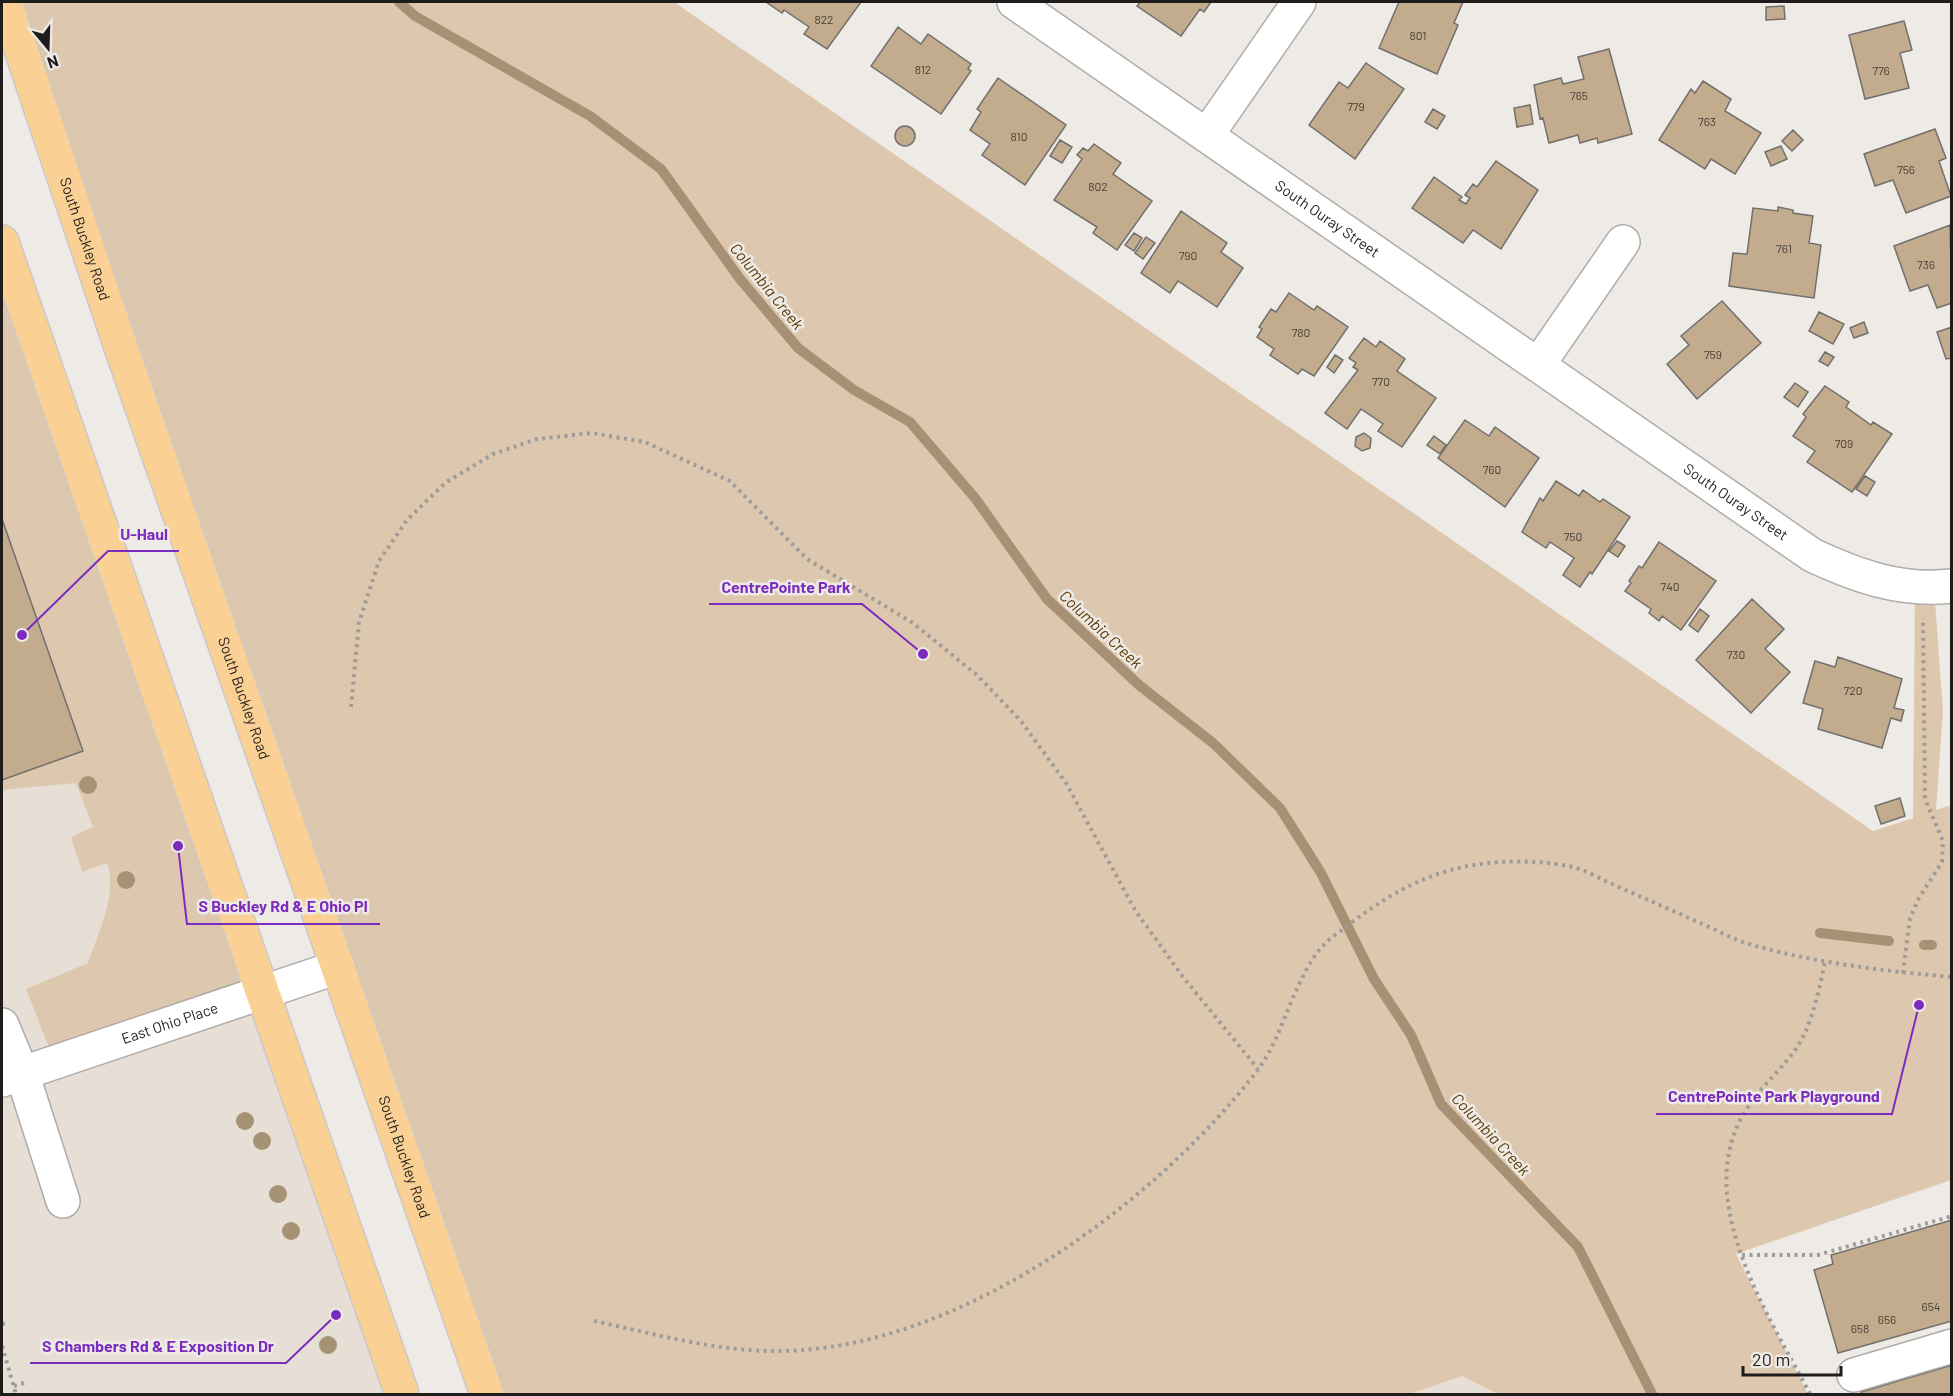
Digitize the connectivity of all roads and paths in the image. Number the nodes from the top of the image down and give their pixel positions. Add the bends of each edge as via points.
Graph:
1 (5, 2) edge
2 (1014, 2) edge
3 (1299, 2) edge
4 (1207, 135) junction
5 (2, 242) edge
6 (1623, 242) dead end
7 (10, 293) edge
8 (1538, 365) junction
9 (1937, 586) edge
10 (351, 707) dead end
11 (1825, 960) junction
12 (338, 967) junction
13 (1903, 973) junction
14 (1952, 977) edge
15 (261, 993) junction
16 (2, 1025) edge
17 (1258, 1069) junction
18 (12, 1077) edge
19 (63, 1201) dead end
20 (1952, 1216) edge
21 (1742, 1255) junction
22 (594, 1321) dead end
23 (2, 1346) edge
24 (1952, 1346) edge
25 (1854, 1376) dead end
26 (24, 1383) dead end
27 (14, 1386) junction
28 (16, 1395) edge
29 (402, 1395) edge
30 (487, 1395) edge
31 (1810, 1395) edge

1 - 12 main road, South Buckley Road
2 - 4 street, South Ouray Street
3 - 4 street
4 - 8 street, South Ouray Street
5 - 7 main road
6 - 8 street
7 - 15 main road
8 - 9 street, South Ouray Street via 1812,555 1855,575 1887,584
9 - 13 path via 1925,799 1943,841 1942,862 1910,918
10 - 17 path via 359,622 379,561 407,520 445,483 493,454 537,439 591,433 645,442 730,481 807,559 913,623 977,675 1021,721 1066,783 1135,910 1183,977
11 - 13 path
11 - 17 path via 1747,944 1571,866 1521,861 1452,869 1410,884 1323,945
11 - 21 path via 1804,1035 1747,1107 1731,1143 1725,1191
12 - 15 street, East Ohio Place
12 - 30 main road, South Buckley Road
13 - 14 path
15 - 18 street, East Ohio Place
15 - 29 main road
16 - 18 street
17 - 22 path via 1184,1152 1090,1232 988,1293 906,1327 843,1345 783,1352 722,1349
18 - 19 street
20 - 21 path via 1818,1255
21 - 31 path
23 - 27 path
24 - 25 street
26 - 27 path
27 - 28 path

